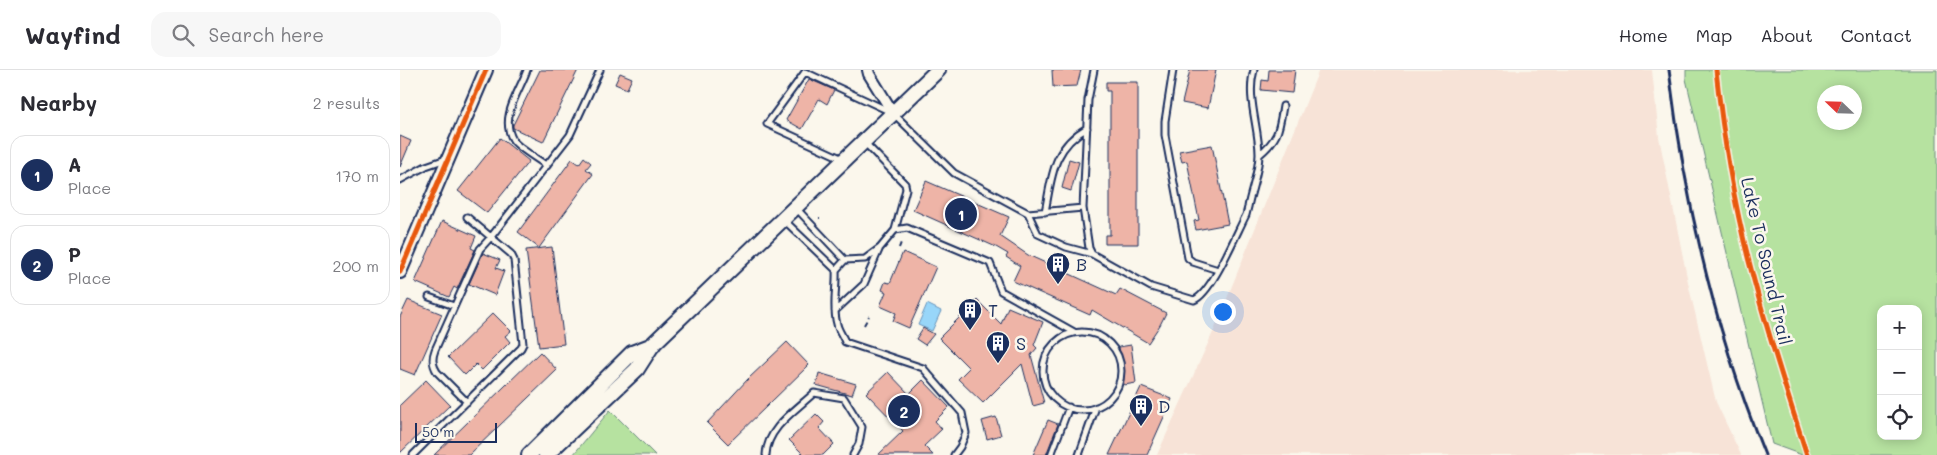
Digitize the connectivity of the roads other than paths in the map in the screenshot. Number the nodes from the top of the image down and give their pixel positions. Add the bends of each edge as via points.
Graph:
1 (486, 70) edge
2 (527, 70) edge
3 (600, 70) edge
4 (868, 70) edge
5 (938, 70) edge
6 (1094, 70) edge
7 (1173, 70) edge
8 (1254, 70) edge
9 (1282, 106) dead end
10 (893, 114) junction
11 (1087, 128) junction
12 (864, 142) junction
13 (1259, 155) junction
14 (449, 158) junction
15 (845, 160) junction
16 (547, 166) junction
17 (400, 180) edge
18 (796, 207) junction
19 (1083, 208) junction
20 (1045, 212) junction
21 (1028, 213) junction
22 (467, 217) dead end
23 (784, 219) junction
24 (895, 230) junction
25 (491, 237) junction
26 (880, 248) junction
27 (1092, 254) junction
28 (845, 260) junction
29 (836, 270) junction
30 (1218, 270) junction
31 (400, 272) edge
32 (429, 297) dead end
33 (454, 306) junction
34 (835, 312) junction
35 (1074, 332) junction
36 (653, 344) junction
37 (467, 402) junction
38 (1069, 407) junction
39 (1096, 407) junction
40 (413, 455) edge
41 (529, 455) edge
42 (546, 455) edge
43 (766, 455) edge
44 (853, 455) edge
45 (954, 455) edge
46 (1051, 455) edge
47 (1079, 455) edge

1 - 14 street
2 - 16 lane via 508,116 509,130 514,141
3 - 16 lane via 570,135
4 - 10 street
5 - 10 main road
6 - 11 lane
7 - 30 lane via 1165,135 1188,258
8 - 13 lane via 1252,92
9 - 13 lane via 1279,133
10 - 12 main road
10 - 15 lane via 805,72 767,124
10 - 21 lane via 954,173
11 - 19 lane
11 - 20 lane via 1074,136 1058,155
12 - 15 main road
12 - 24 lane via 905,184
13 - 30 lane via 1246,216
14 - 17 lane
14 - 31 street
15 - 18 main road
16 - 25 lane
18 - 23 main road
18 - 28 lane
19 - 20 lane
19 - 27 lane
20 - 21 lane
21 - 27 lane via 1038,234
22 - 25 lane
23 - 29 lane
23 - 36 main road
24 - 26 lane
24 - 35 lane via 907,228 990,263 1001,291
25 - 33 lane via 480,249
25 - 37 lane via 514,260 523,344
26 - 28 lane via 865,259
26 - 34 lane via 864,284
27 - 30 lane via 1150,287 1194,300 1204,294
28 - 29 lane
29 - 34 lane
32 - 33 lane
33 - 37 lane via 432,358 437,372
34 - 45 lane via 846,342 923,368 962,413 966,433
35 - 38 lane via 1053,345 1043,368 1050,392
35 - 39 lane via 1093,333 1104,338 1119,357 1120,381 1115,392
36 - 41 main road via 632,354
36 - 42 main road via 637,369
37 - 40 lane
38 - 39 lane via 1078,410
38 - 46 lane
39 - 47 lane
43 - 44 lane via 766,444 773,432 814,393 844,398 862,426

